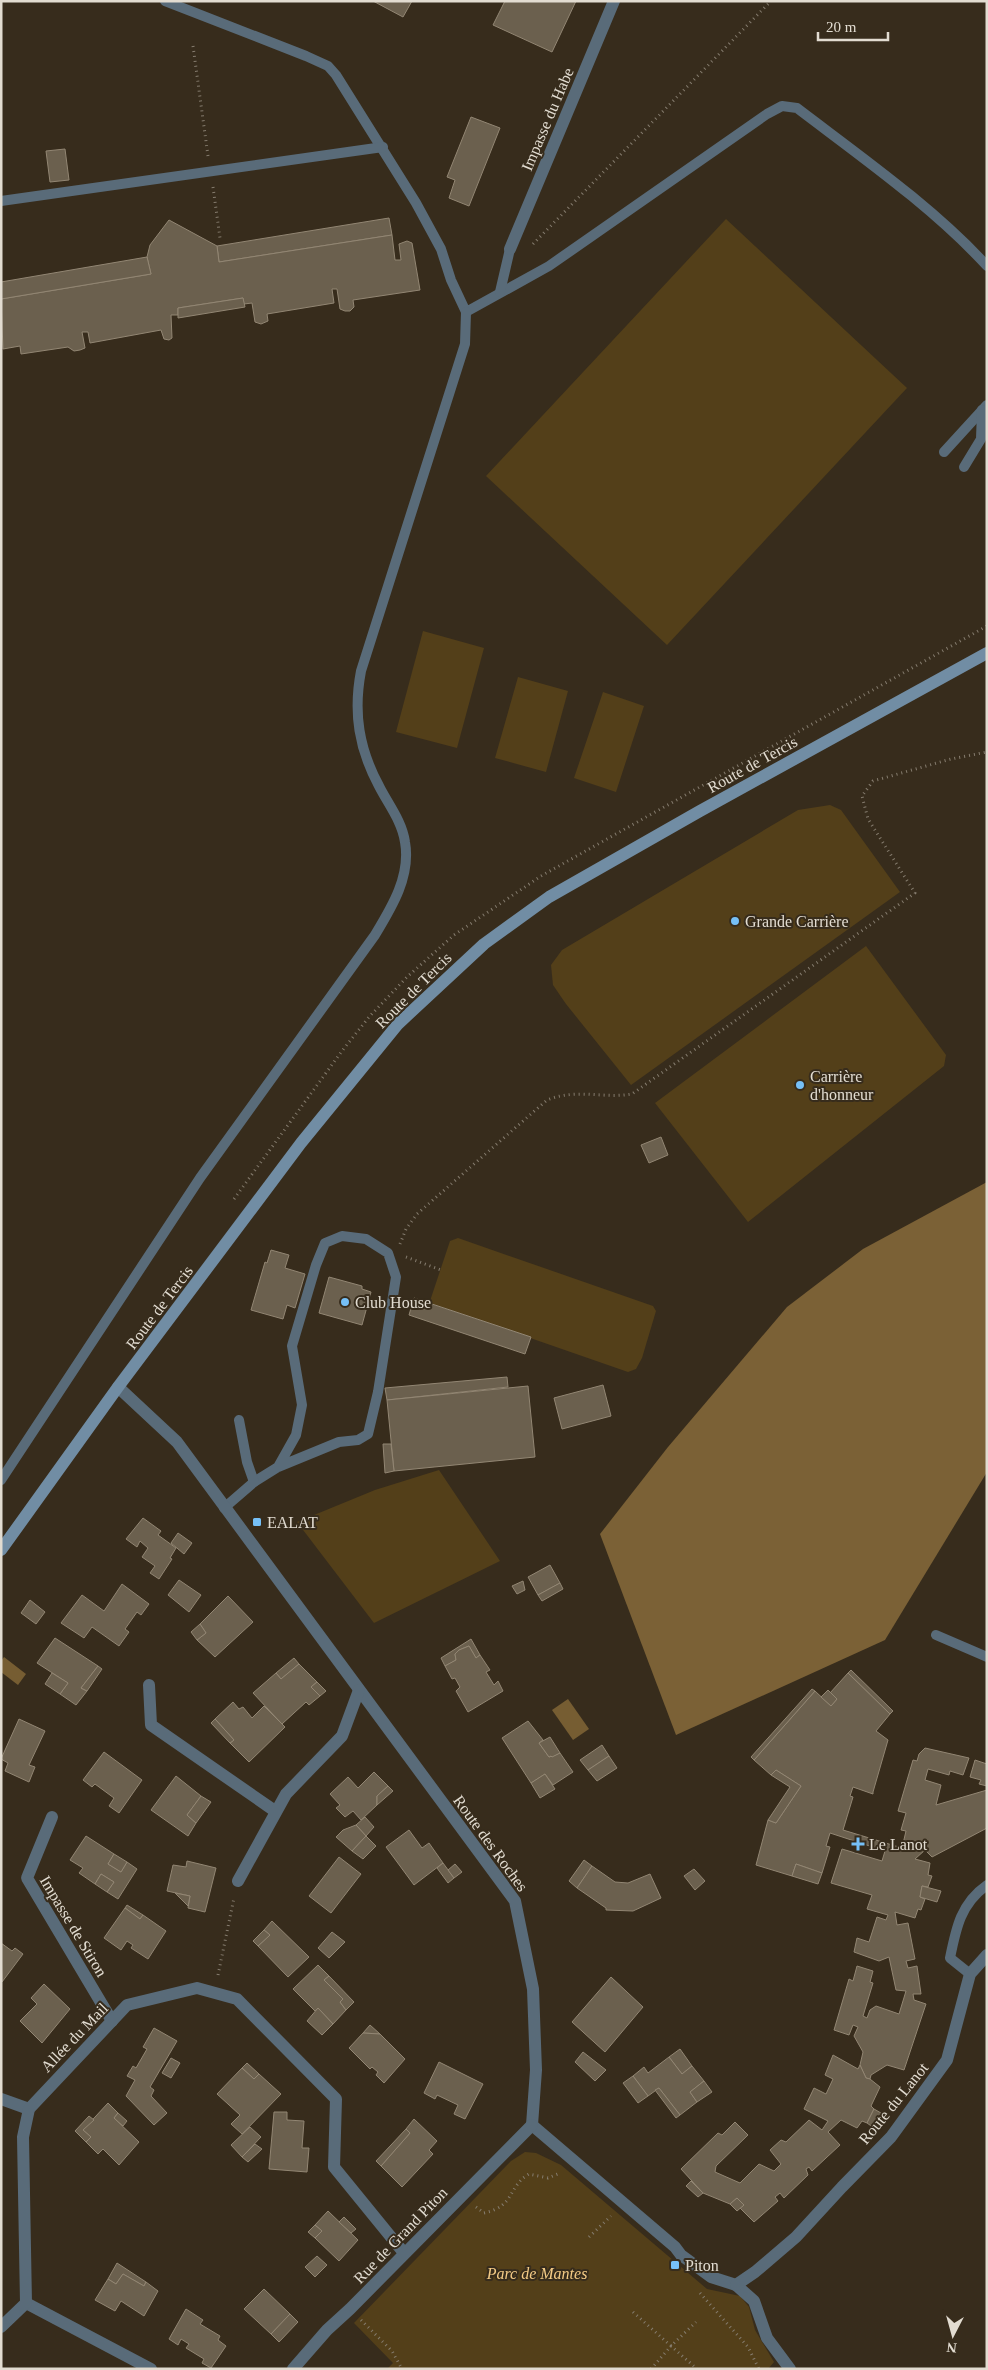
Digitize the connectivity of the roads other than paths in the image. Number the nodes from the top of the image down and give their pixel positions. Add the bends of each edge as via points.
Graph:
1 (165, 1) edge
2 (614, 1) edge
3 (382, 148) junction
4 (1, 201) edge
5 (510, 249) joint
6 (987, 266) edge
7 (500, 292) junction
8 (466, 312) junction
9 (984, 408) edge
10 (944, 452) dead end
11 (964, 467) dead end
12 (987, 653) edge
13 (118, 1386) junction
14 (239, 1420) dead end
15 (278, 1467) junction
16 (1, 1480) edge
17 (254, 1482) junction
18 (224, 1508) junction
19 (1, 1550) edge
20 (936, 1635) dead end
21 (987, 1657) edge
22 (149, 1685) dead end
23 (359, 1690) junction
24 (275, 1811) junction
25 (52, 1817) dead end
26 (238, 1881) road end
27 (987, 1885) edge
28 (987, 1955) edge
29 (970, 1974) junction
30 (112, 2021) junction
31 (1, 2098) edge
32 (28, 2109) junction
33 (532, 2125) junction
34 (404, 2253) junction
35 (736, 2285) junction
36 (26, 2303) junction
37 (1, 2327) edge
38 (152, 2369) edge
39 (293, 2369) edge
40 (790, 2369) edge

1 - 3 lane via 328,66
2 - 5 street, Impasse du Habe
3 - 4 lane
3 - 8 lane via 441,249 450,280
5 - 7 lane
6 - 7 lane via 965,242 863,159 797,108 782,106 550,266
7 - 8 lane
8 - 16 lane via 465,344 361,672 356,697 364,756 397,817 405,842 404,872 396,900 376,935 200,1178
9 - 10 lane
9 - 11 lane via 981,439
12 - 13 main road, Route de Tercis via 571,884 484,944 398,1024 301,1143
13 - 18 street, Route des Roches via 177,1442
13 - 19 main road, Route de Tercis
14 - 17 lane
15 - 15 lane via 296,1435 302,1405 292,1346 316,1265 325,1242 342,1236 366,1239 388,1253 396,1277 368,1434 358,1440 338,1442
15 - 17 lane
17 - 18 lane
18 - 23 street, Route des Roches
20 - 21 lane
22 - 24 street via 151,1725
23 - 24 street via 342,1736 286,1794
23 - 33 street, Route des Roches via 515,1901 533,1989 536,2070
24 - 26 street
25 - 30 street, Impasse de Stiron via 27,1878
27 - 29 lane via 961,1912 950,1958
28 - 29 street, Route du Lanot
29 - 35 street, Route du Lanot via 948,2060 891,2137 796,2238
30 - 32 street, Allée du Mail
30 - 34 street, Allée du Mail via 127,2005 197,1988 238,1999 336,2099 334,2167
31 - 32 street
32 - 36 street via 23,2137
33 - 34 street, Rue de Grand Piton
33 - 35 street via 654,2228 681,2255 711,2277
34 - 39 street, Rue de Grand Piton
35 - 40 street via 754,2301 767,2338
36 - 37 street
36 - 38 street

